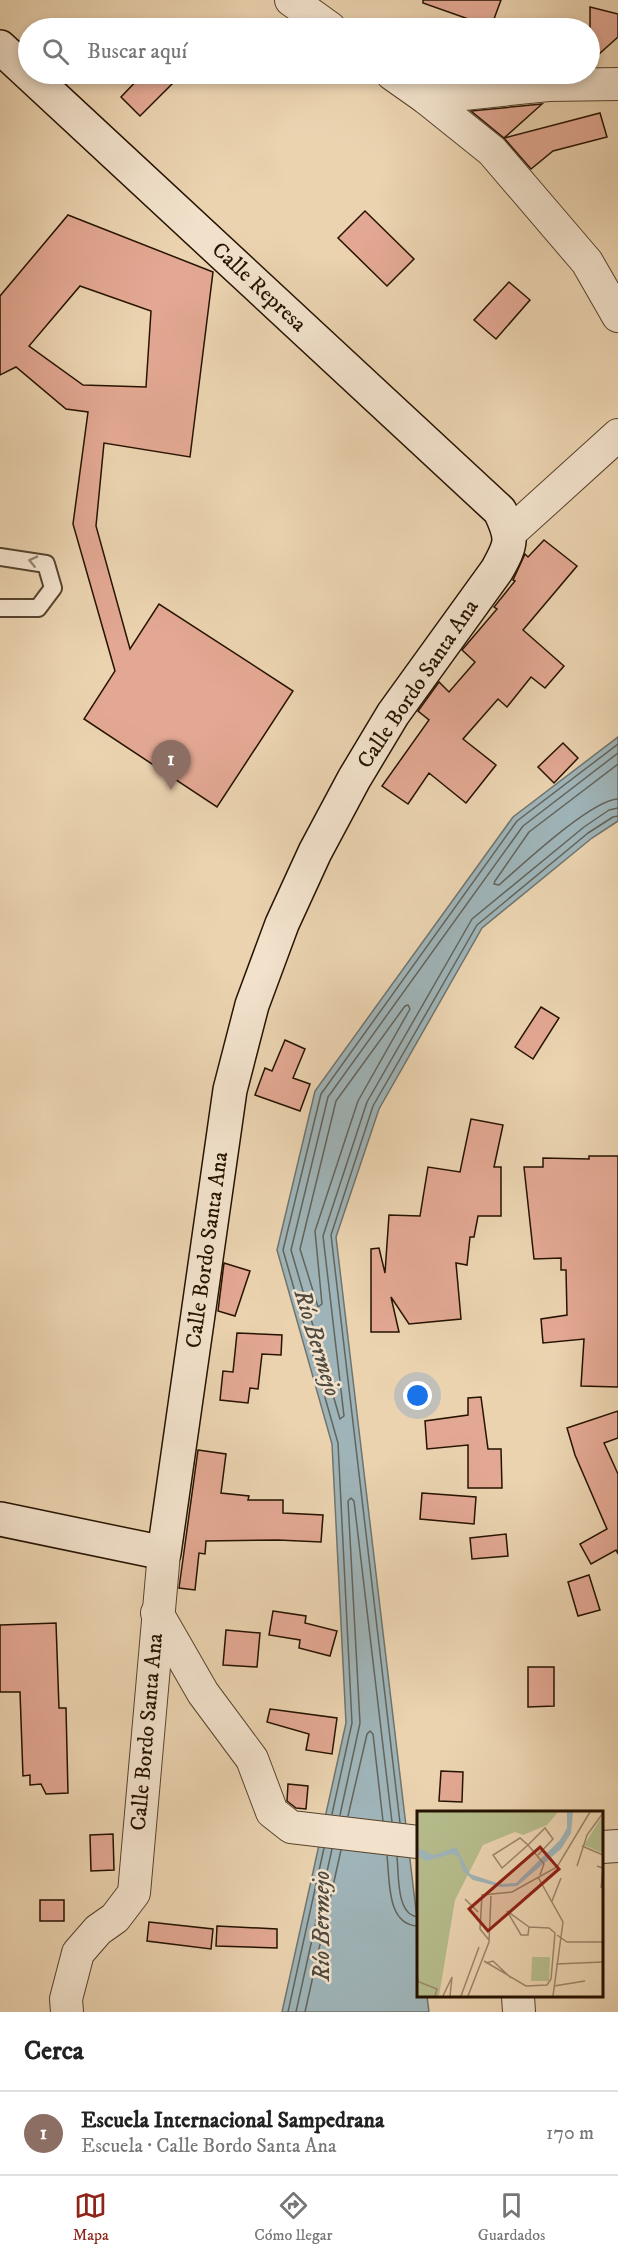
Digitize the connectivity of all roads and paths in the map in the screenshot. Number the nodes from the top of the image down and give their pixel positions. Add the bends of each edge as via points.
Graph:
1 (291, 0) edge
2 (316, 18) edge
3 (0, 47) edge
4 (18, 64) edge
5 (40, 84) edge
6 (406, 84) edge
7 (618, 84) edge
8 (426, 98) junction
9 (618, 316) edge
10 (618, 435) edge
11 (510, 533) junction
12 (0, 557) edge
13 (0, 608) edge
14 (0, 1519) edge
15 (164, 1553) junction
16 (157, 1613) junction
17 (417, 1842) edge
18 (618, 1846) edge
19 (603, 1847) edge
20 (518, 1997) edge
21 (67, 2012) edge
22 (519, 2012) edge

1 - 2 street
3 - 4 street, Calle Represa
5 - 11 street, Calle Represa via 500,511
6 - 8 street
7 - 8 street via 548,85
8 - 9 street via 492,151 587,262
10 - 11 street
11 - 15 street, Calle Bordo Santa Ana via 508,551 497,570 393,714 354,779 282,924 252,1005 230,1090
13 -> 12 lane via 38,608 53,588 45,564
14 - 15 street
15 - 16 street, Calle Bordo Santa Ana
16 - 17 street via 203,1693 252,1759 272,1812 291,1827
16 - 21 street, Calle Bordo Santa Ana via 134,1893 115,1918 78,1953 66,1999
18 - 19 street
20 - 22 street

